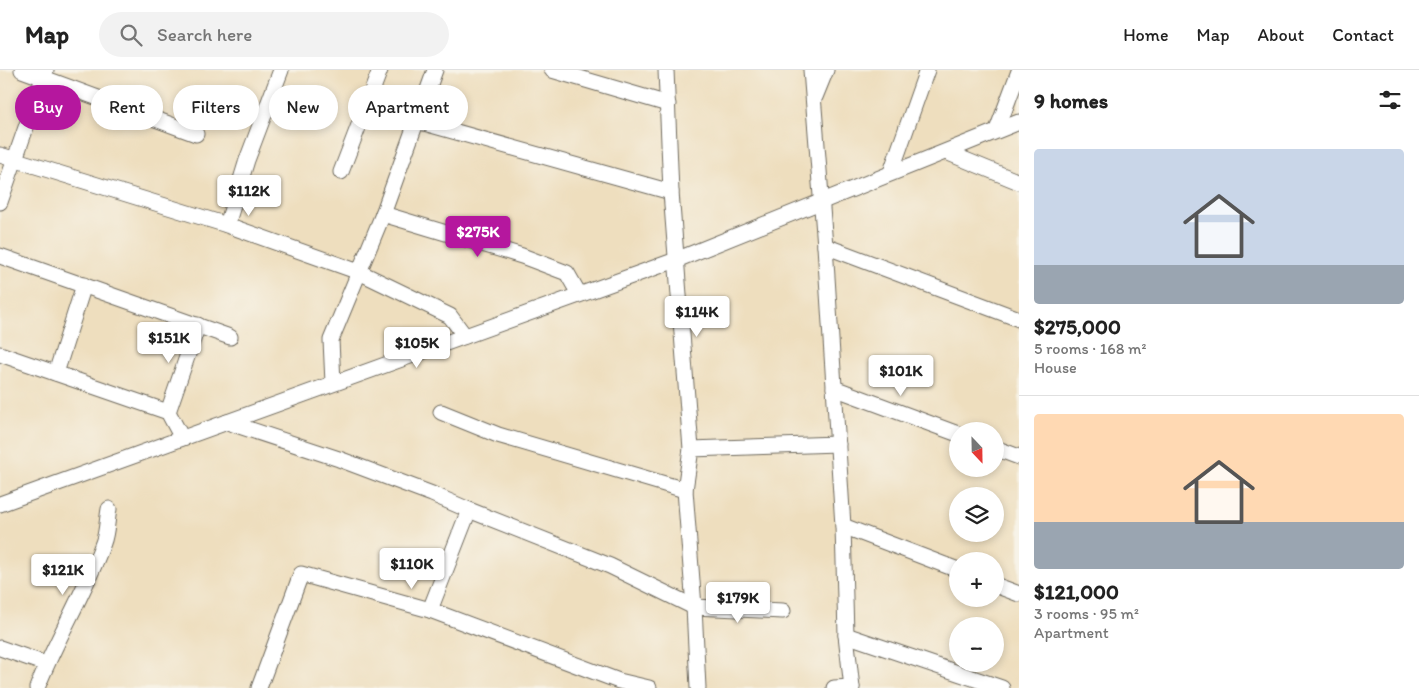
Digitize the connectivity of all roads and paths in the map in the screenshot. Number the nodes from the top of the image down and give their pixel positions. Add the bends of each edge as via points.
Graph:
1 (22, 70) edge
2 (280, 70) edge
3 (380, 70) edge
4 (436, 70) edge
5 (552, 70) edge
6 (666, 70) edge
7 (812, 70) edge
8 (826, 70) edge
9 (927, 70) edge
10 (1019, 71) edge
11 (45, 74) edge
12 (430, 85) edge
13 (814, 100) junction
14 (668, 104) junction
15 (1019, 122) edge
16 (414, 130) edge
17 (449, 130) edge
18 (997, 130) junction
19 (196, 134) dead end
20 (946, 152) junction
21 (7, 157) edge
22 (341, 172) dead end
23 (892, 172) junction
24 (1019, 182) edge
25 (670, 192) junction
26 (822, 201) junction
27 (0, 202) edge
28 (383, 214) junction
29 (227, 225) junction
30 (825, 246) junction
31 (0, 256) edge
32 (676, 260) junction
33 (359, 272) junction
34 (84, 285) junction
35 (579, 294) junction
36 (1019, 319) edge
37 (198, 325) junction
38 (465, 336) junction
39 (230, 337) dead end
40 (0, 354) edge
41 (56, 373) junction
42 (332, 384) junction
43 (834, 388) junction
44 (168, 412) junction
45 (441, 412) dead end
46 (227, 422) junction
47 (949, 431) edge
48 (182, 438) junction
49 (838, 444) junction
50 (691, 449) junction
51 (1004, 451) edge
52 (1019, 457) edge
53 (685, 490) junction
54 (0, 504) edge
55 (109, 509) dead end
56 (469, 510) junction
57 (843, 526) junction
58 (949, 567) edge
59 (1004, 588) edge
60 (1019, 594) edge
61 (694, 607) junction
62 (430, 610) junction
63 (783, 612) dead end
64 (846, 635) junction
65 (0, 648) edge
66 (46, 664) junction
67 (37, 688) edge
68 (259, 688) edge
69 (650, 688) edge
70 (698, 688) edge
71 (834, 688) edge
72 (852, 688) edge
73 (1002, 688) edge

1 - 11 street
2 - 29 street
3 - 22 street
4 - 12 street
5 - 14 street
6 - 14 street
7 - 13 street
8 - 13 street
9 - 23 street
10 - 18 street
11 - 19 street
11 - 21 street
13 - 26 street
14 - 25 street
15 - 18 street
16 - 28 street
17 - 25 street
18 - 20 street
20 - 23 street
20 - 24 street
21 - 27 street
21 - 29 street
23 - 26 street
25 - 32 street
26 - 30 street
26 - 32 street
28 - 33 street
28 - 35 street via 522,256 566,273
29 - 33 street
30 - 36 street
30 - 43 street
31 - 34 street
32 - 35 street
32 - 50 street
33 - 38 street via 450,316
33 - 42 street via 331,340
34 - 37 street
34 - 41 street
35 - 38 street
37 - 39 street
37 - 44 street
38 - 42 street
40 - 41 street
41 - 44 street
42 - 46 street
43 - 47 street
43 - 49 street
44 - 48 street
45 - 53 street via 498,434
46 - 48 street
46 - 56 street via 339,459
48 - 54 street
49 - 50 street
49 - 57 street
50 - 53 street
51 - 52 street
53 - 61 street
55 - 66 street via 104,542
56 - 61 street via 610,566
56 - 62 street
57 - 58 street
57 - 64 street
59 - 60 street
61 - 63 street
61 - 70 street
62 - 68 street via 301,574
62 - 69 street via 619,681
64 - 72 street
64 - 73 street
65 - 66 street
66 - 67 street
71 - 72 street

